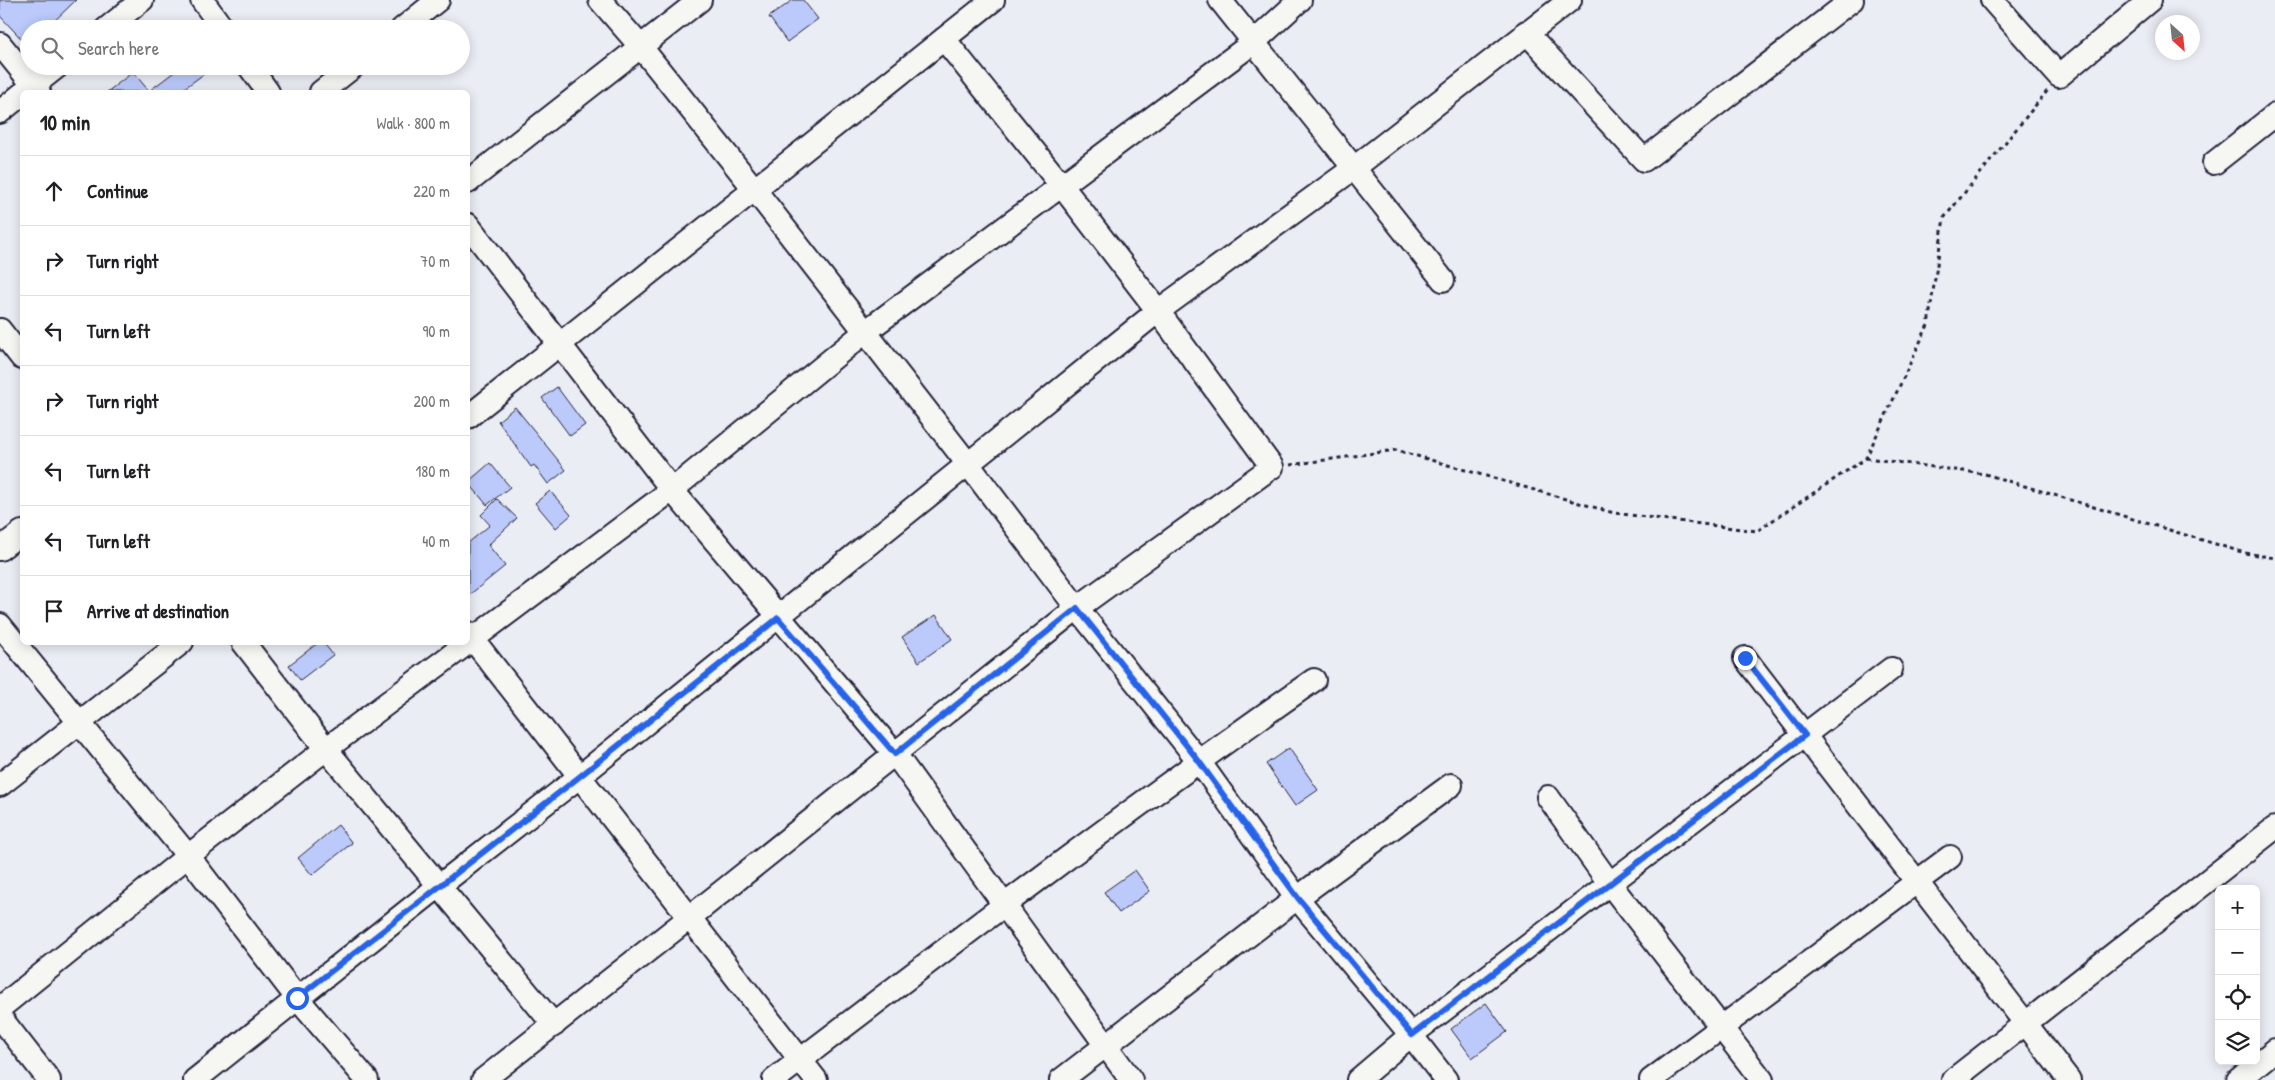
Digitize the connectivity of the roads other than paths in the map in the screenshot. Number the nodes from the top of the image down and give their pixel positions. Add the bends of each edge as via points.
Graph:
1 (142, 0) edge
2 (202, 0) edge
3 (438, 0) edge
4 (600, 0) edge
5 (700, 0) edge
6 (993, 0) edge
7 (1220, 0) edge
8 (1300, 0) edge
9 (1570, 0) edge
10 (1992, 0) edge
11 (2150, 0) edge
12 (1841, 3) edge
13 (117, 20) edge
14 (216, 20) edge
15 (413, 20) edge
16 (1526, 32) junction
17 (944, 40) junction
18 (1254, 42) junction
19 (0, 44) edge
20 (641, 47) junction
21 (48, 75) edge
22 (256, 75) edge
23 (343, 75) edge
24 (29, 90) edge
25 (31, 90) edge
26 (267, 90) edge
27 (324, 90) edge
28 (20, 98) edge
29 (0, 112) edge
30 (2275, 115) edge
31 (2214, 163) dead end
32 (1354, 168) junction
33 (470, 180) edge
34 (1062, 186) junction
35 (755, 190) junction
36 (470, 228) edge
37 (1443, 280) dead end
38 (1158, 311) junction
39 (865, 332) junction
40 (7, 335) edge
41 (560, 344) junction
42 (20, 355) edge
43 (470, 415) edge
44 (968, 464) junction
45 (672, 490) junction
46 (20, 534) edge
47 (0, 549) edge
48 (1077, 608) junction
49 (778, 618) junction
50 (0, 625) edge
51 (470, 636) edge
52 (178, 645) edge
53 (245, 645) edge
54 (459, 645) edge
55 (1745, 658) dead end
56 (1891, 669) dead end
57 (1314, 680) dead end
58 (80, 723) junction
59 (1805, 735) junction
60 (326, 749) junction
61 (895, 754) junction
62 (1198, 760) junction
63 (579, 777) junction
64 (0, 785) edge
65 (1451, 785) dead end
66 (1548, 797) dead end
67 (2275, 828) edge
68 (188, 856) junction
69 (1950, 857) dead end
70 (1917, 881) junction
71 (1610, 884) junction
72 (439, 886) junction
73 (1298, 898) junction
74 (1003, 905) junction
75 (689, 918) junction
76 (297, 998) junction
77 (0, 1008) edge
78 (0, 1016) edge
79 (2026, 1023) junction
80 (554, 1025) junction
81 (1721, 1027) junction
82 (1412, 1035) junction
83 (1105, 1046) junction
84 (2275, 1050) edge
85 (800, 1060) junction
86 (49, 1080) edge
87 (195, 1080) edge
88 (367, 1080) edge
89 (483, 1080) edge
90 (774, 1080) edge
91 (816, 1080) edge
92 (1061, 1080) edge
93 (1131, 1080) edge
94 (1358, 1080) edge
95 (1446, 1080) edge
96 (1651, 1080) edge
97 (1762, 1080) edge
98 (1952, 1080) edge
99 (2069, 1080) edge
100 (2238, 1080) edge

1 - 13 street
2 - 14 street
3 - 15 street
4 - 20 street
5 - 20 street
6 - 17 street
7 - 18 street
8 - 18 street
9 - 16 street
10 - 11 street via 2059,76
12 - 16 street via 1644,160
16 - 32 street
17 - 34 street
17 - 35 street
18 - 32 street
18 - 34 street
19 - 24 street
20 - 33 street
20 - 35 street
21 - 25 street
22 - 26 street
23 - 27 street
28 - 29 street
30 - 31 street
32 - 37 street
32 - 38 street
34 - 38 street
34 - 39 street
35 - 39 street
35 - 41 street
36 - 41 street
38 - 44 street
38 - 48 street via 1272,467
39 - 44 street
39 - 45 street
40 - 42 street
41 - 43 street
41 - 45 street
44 - 48 street
44 - 49 street
45 - 49 street
45 - 51 street
46 - 47 street
48 - 61 street
48 - 62 street
49 - 61 street
49 - 63 street
50 - 58 street
51 - 63 street
52 - 58 street
53 - 60 street
54 - 60 street
55 - 59 street
56 - 59 street
57 - 62 street
58 - 64 street
58 - 68 street
59 - 70 street
59 - 71 street
60 - 68 street
60 - 72 street
61 - 74 street
61 - 75 street
62 - 73 street
62 - 74 street
63 - 72 street
63 - 75 street
65 - 73 street
66 - 71 street
67 - 79 street
68 - 76 street
68 - 77 street
69 - 70 street
70 - 79 street
70 - 81 street
71 - 81 street
71 - 82 street
72 - 76 street
72 - 80 street
73 - 82 street
73 - 83 street
74 - 83 street
74 - 85 street
75 - 80 street
75 - 85 street
76 - 87 street
76 - 88 street
78 - 86 street
79 - 98 street
79 - 99 street
80 - 89 street
81 - 96 street
81 - 97 street
82 - 94 street
82 - 95 street
83 - 92 street
83 - 93 street
84 - 100 street
85 - 90 street
85 - 91 street

